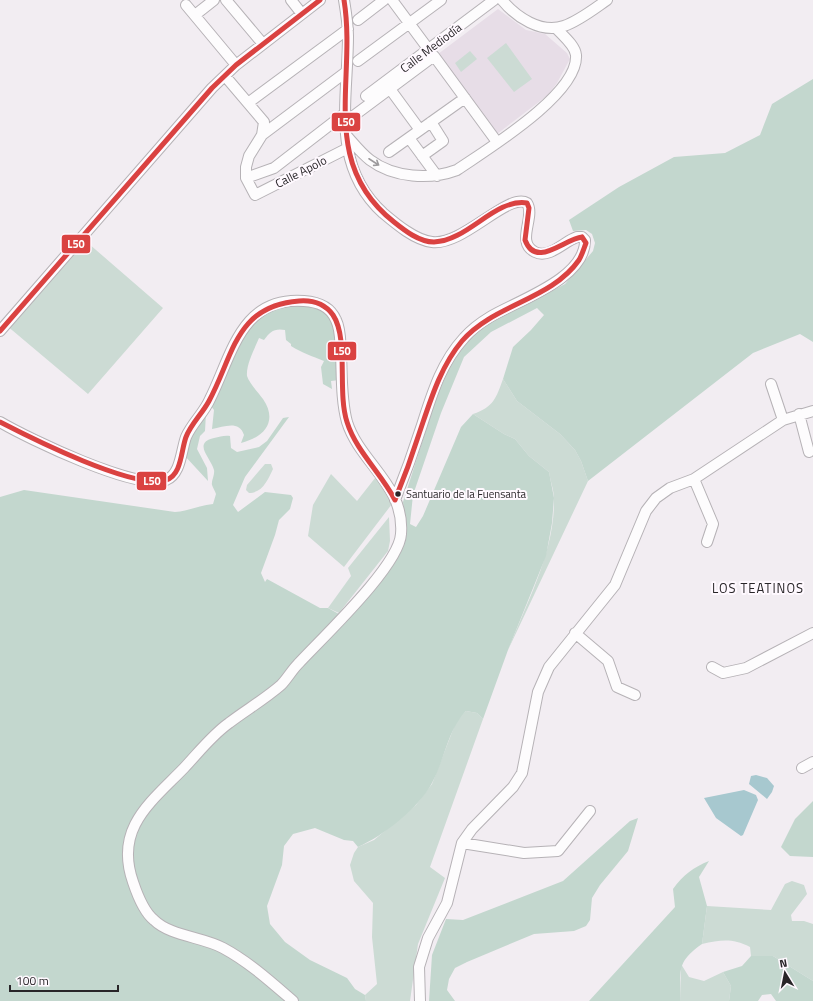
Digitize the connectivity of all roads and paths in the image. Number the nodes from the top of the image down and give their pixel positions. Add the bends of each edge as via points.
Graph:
1 (214, 0) edge
2 (226, 0) edge
3 (291, 0) edge
4 (320, 0) edge
5 (344, 0) edge
6 (384, 0) edge
7 (392, 0) edge
8 (441, 0) edge
9 (494, 0) edge
10 (502, 0) edge
11 (607, 0) edge
12 (186, 5) dead end
13 (302, 14) junction
14 (195, 15) junction
15 (358, 20) dead end
16 (410, 24) junction
17 (556, 28) junction
18 (348, 29) junction
19 (263, 44) junction
20 (429, 50) junction
21 (358, 61) dead end
22 (236, 65) junction
23 (346, 72) junction
24 (225, 76) junction
25 (390, 89) junction
26 (366, 96) dead end
27 (465, 98) junction
28 (248, 103) junction
29 (344, 119) junction
30 (431, 122) junction
31 (420, 130) junction
32 (262, 135) junction
33 (346, 135) junction
34 (409, 138) junction
35 (497, 142) junction
36 (348, 148) junction
37 (389, 152) dead end
38 (422, 156) junction
39 (437, 176) junction
40 (246, 178) junction
41 (0, 331) edge
42 (771, 384) dead end
43 (813, 411) edge
44 (799, 414) junction
45 (783, 420) junction
46 (0, 422) edge
47 (809, 452) dead end
48 (694, 479) junction
49 (396, 500) junction
50 (707, 542) dead end
51 (575, 633) junction
52 (813, 633) edge
53 (712, 667) dead end
54 (635, 695) dead end
55 (813, 762) edge
56 (802, 768) dead end
57 (590, 812) dead end
58 (462, 843) junction
59 (293, 1001) edge
60 (420, 1001) edge

1 - 14 street
2 - 19 street
3 - 13 street
4 - 13 street
5 - 18 street
6 - 15 street
7 - 16 street
8 - 16 street
9 - 20 street, Calle Mediodía
10 - 17 street via 526,22
11 - 17 street via 572,22
12 - 14 street
13 - 19 street
14 - 22 street
16 - 20 street
16 - 21 street
17 - 35 street via 575,52 570,74 552,100
18 - 23 street
18 - 28 street
19 - 22 street
20 - 26 street, Calle Mediodía
22 - 24 street
23 - 29 street
23 - 32 street
24 - 28 street
24 - 41 street via 200,101
25 - 27 street via 434,56
25 - 29 street
25 - 31 street
27 - 30 street
27 - 35 street
28 - 32 street via 264,122
29 - 33 street
29 - 40 street via 274,168
30 - 31 street
30 - 38 street via 443,140
31 - 34 street
32 - 40 street via 249,156
33 - 36 street
33 -> 39 street via 370,160 390,170 421,176
34 - 37 street
34 - 38 street
35 - 39 street via 457,170
36 - 40 street, Calle Apolo via 255,195
36 - 49 street via 361,187 376,206 394,221 426,240 441,242 456,238 509,204 520,200 529,208 526,240 535,252 550,252 578,237 585,240 585,247 578,259 556,283 489,317 471,331 453,351 435,385
38 - 39 street
42 - 45 street
43 - 44 street
44 - 45 street
44 - 47 street
45 - 48 street
46 - 49 street via 97,467 146,480 166,480 174,474 188,433 209,401 245,326 256,314 268,307 283,302 301,301 324,306 336,320 340,335 345,412 350,431
48 - 50 street via 713,524
48 - 51 street via 670,488 656,498 646,511 615,585
49 - 59 street via 401,520 400,541 395,553 377,578 282,684 214,736 146,806 134,826 129,842 127,861 130,875 136,892 153,920 164,927 207,940 230,952
51 - 54 street via 608,661 617,687
51 - 58 street via 549,667 538,692 522,773
52 - 53 street via 746,668 723,673
55 - 56 street
57 - 58 street via 558,851 524,853
58 - 60 street via 447,903 428,938 419,967

